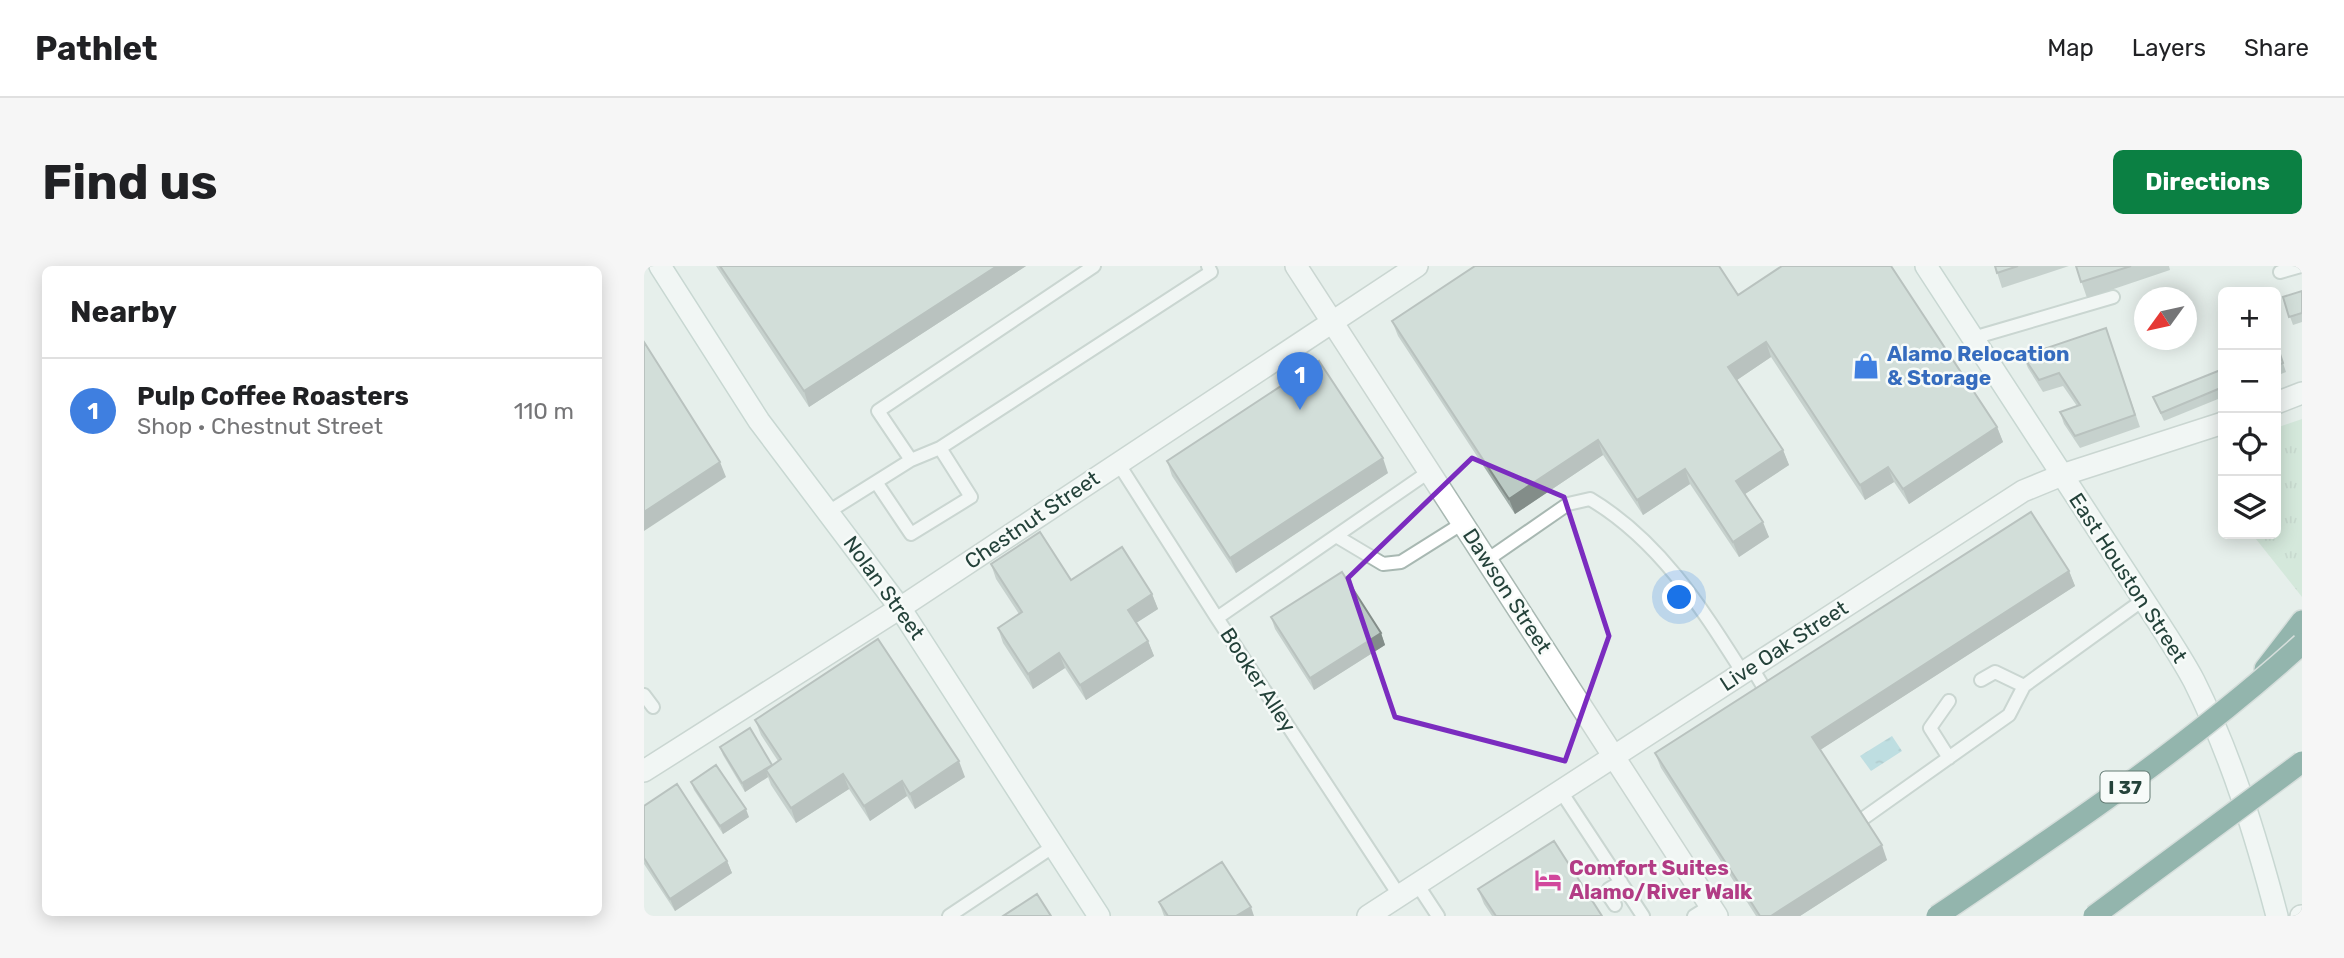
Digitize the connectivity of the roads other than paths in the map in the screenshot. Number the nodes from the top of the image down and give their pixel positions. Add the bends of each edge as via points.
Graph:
1 (660, 266) edge
2 (1094, 266) edge
3 (1208, 266) edge
4 (1296, 266) edge
5 (1417, 266) edge
6 (1926, 266) edge
7 (2301, 266) edge
8 (2280, 272) dead end
9 (2113, 298) dead end
10 (1332, 320) junction
11 (1973, 338) junction
12 (2302, 393) edge
13 (2281, 401) edge
14 (2218, 425) edge
15 (940, 448) junction
16 (911, 460) junction
17 (1118, 463) junction
18 (1430, 471) junction
19 (2062, 475) junction
20 (876, 482) junction
21 (828, 512) junction
22 (1463, 523) junction
23 (1336, 536) junction
24 (1487, 560) junction
25 (2143, 600) junction
26 (900, 608) junction
27 (1217, 618) junction
28 (2302, 621) edge
29 (2302, 644) edge
30 (1747, 670) junction
31 (1981, 680) dead end
32 (2024, 685) junction
33 (644, 695) edge
34 (2245, 695) junction
35 (1770, 698) edge
36 (1950, 701) dead end
37 (653, 707) dead end
38 (1614, 756) junction
39 (1949, 758) junction
40 (2302, 762) edge
41 (644, 771) edge
42 (1560, 790) junction
43 (1861, 820) edge
44 (1054, 846) junction
45 (1621, 882) junction
46 (1408, 890) junction
47 (1615, 905) dead end
48 (1707, 913) edge
49 (949, 916) edge
50 (1099, 916) edge
51 (1368, 916) edge
52 (1438, 916) edge
53 (1643, 916) edge
54 (1937, 916) edge
55 (2094, 916) edge
56 (2277, 916) edge

1 - 21 street, Nolan Street via 759,421
2 - 16 lane via 878,411
3 - 15 lane via 1211,272
4 - 10 street, Dawson Street
5 - 10 street, Chestnut Street
6 - 11 street, East Houston Street
7 - 8 lane
9 - 11 lane
10 - 17 street, Chestnut Street
10 - 18 street, Dawson Street
11 - 19 street, East Houston Street
12 - 13 street
14 - 19 street, Live Oak Street
15 - 16 lane
15 - 20 lane via 971,497 911,534
16 - 20 lane
17 - 26 street, Chestnut Street
17 - 27 lane, Booker Alley
18 - 22 street, Dawson Street
18 - 23 lane
19 - 25 street, East Houston Street
19 - 30 street, Live Oak Street via 2023,491
20 - 21 lane
21 - 26 street, Nolan Street
22 - 23 lane via 1392,564 1383,564
22 - 24 street, Dawson Street
23 - 27 lane
24 - 30 lane via 1568,504 1590,499 1613,513 1670,566
24 - 38 street, Dawson Street
25 - 32 lane
25 - 56 street, East Houston Street via 2194,680 2231,765
26 - 41 street, Chestnut Street
26 - 44 street, Nolan Street
27 - 46 lane, Booker Alley
28 - 34 highway, bridge
29 - 34 highway, I 37, bridge
30 - 35 lane
30 - 38 street, Live Oak Street
31 - 32 lane via 1995,672
32 - 39 lane via 2009,715
33 - 37 lane
34 - 54 highway, I 37, bridge via 2098,808
36 - 39 lane via 1930,728
38 - 42 street, Live Oak Street
38 - 48 street, Dawson Street
39 - 43 lane
40 - 55 highway, bridge
42 - 45 lane
42 - 46 street, Live Oak Street
44 - 49 lane
44 - 50 street, Nolan Street
45 - 47 lane via 1609,890
45 - 53 lane
46 - 51 street, Live Oak Street
46 - 52 lane, Booker Alley

